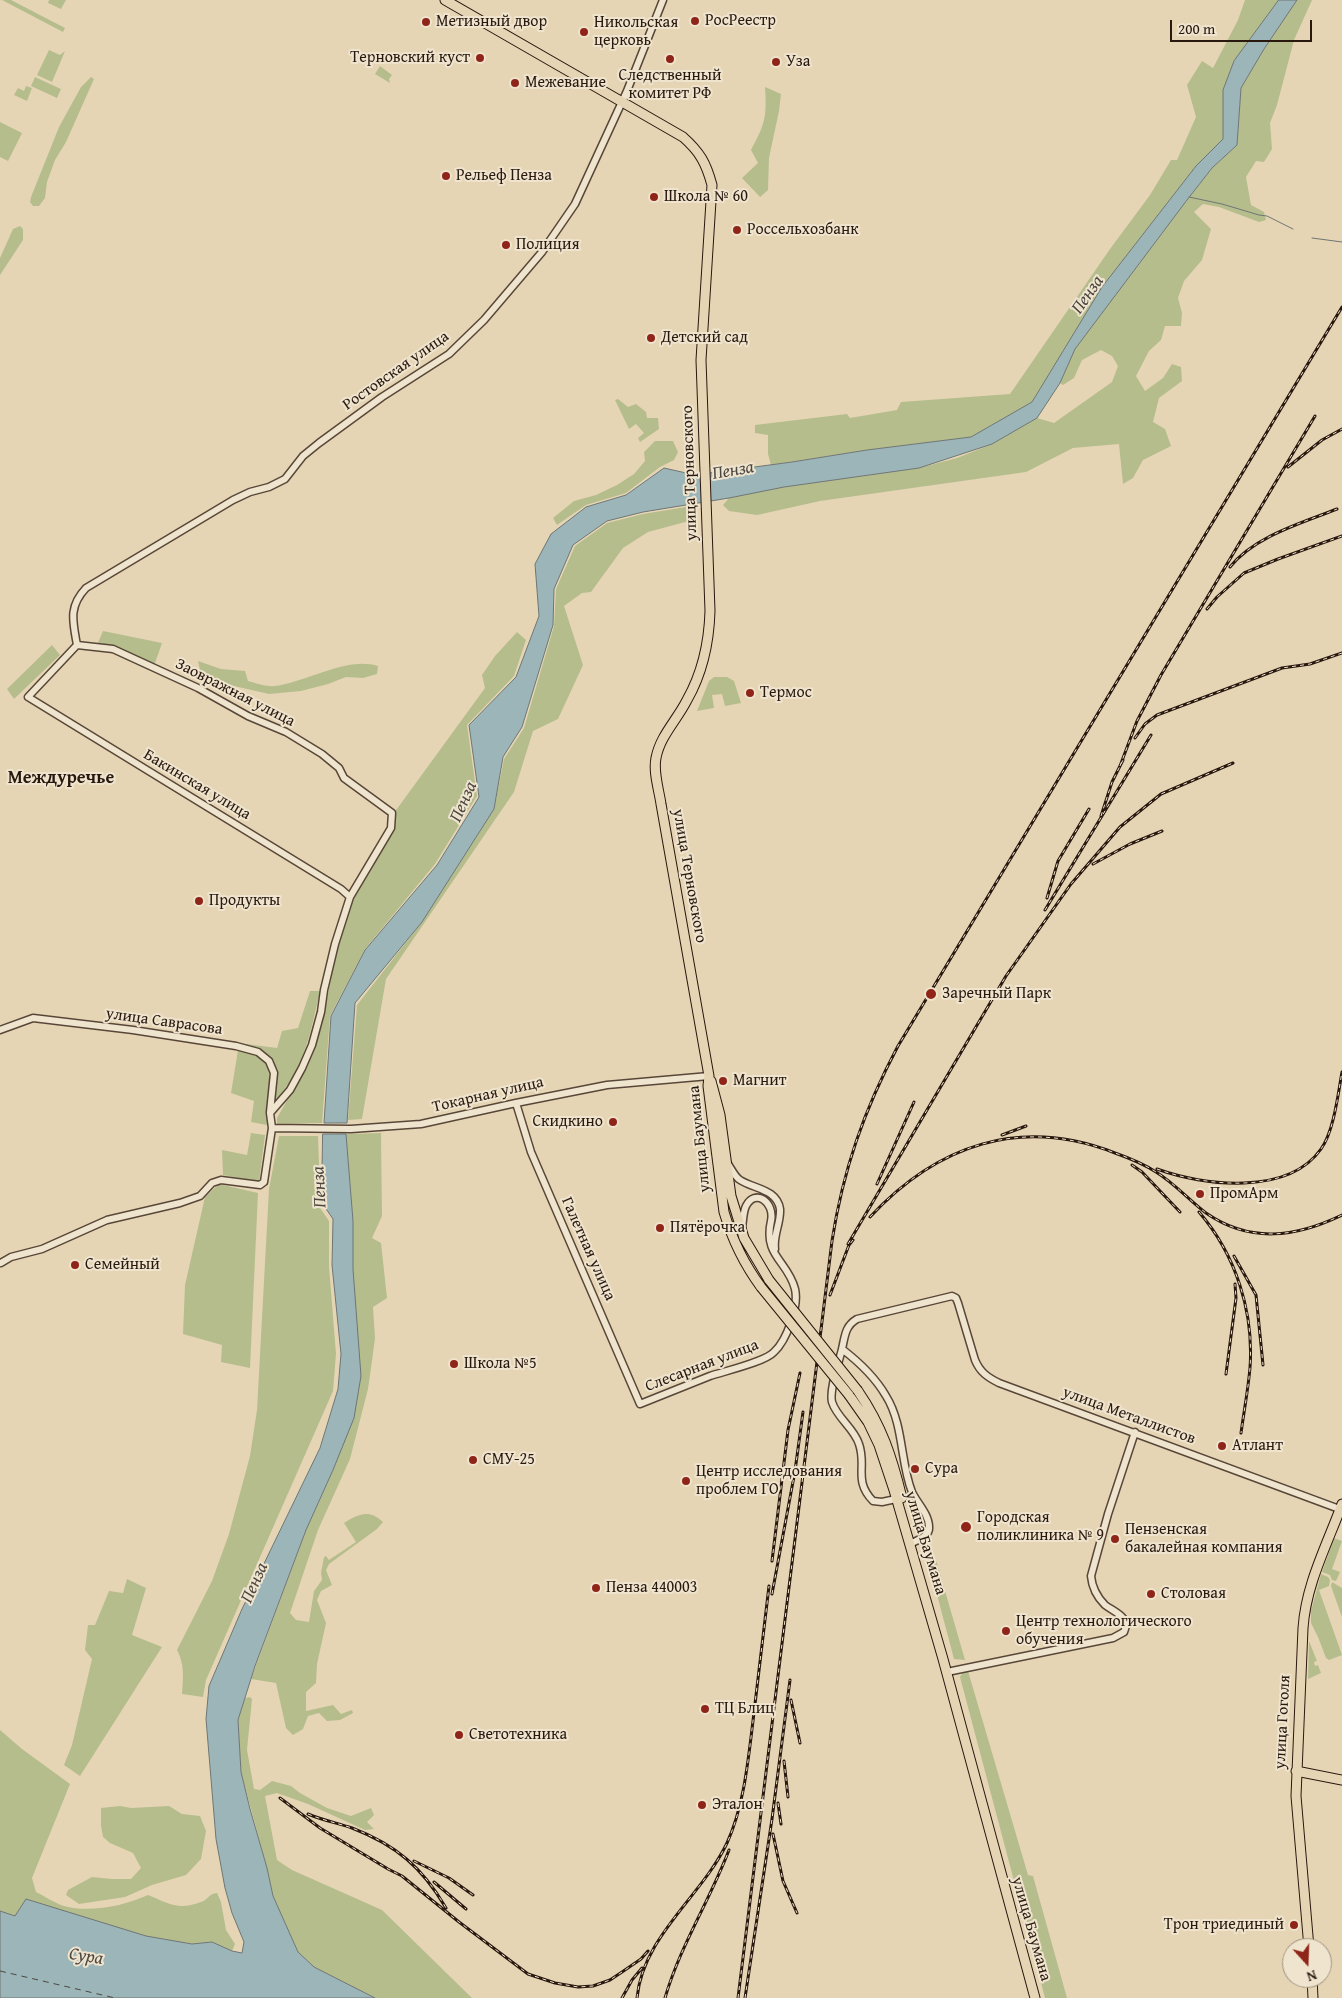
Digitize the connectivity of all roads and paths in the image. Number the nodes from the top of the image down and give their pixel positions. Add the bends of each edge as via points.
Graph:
1 (445, 0) edge
2 (663, 0) edge
3 (622, 101) junction
4 (77, 645) junction
5 (350, 897) junction
6 (0, 1030) edge
7 (709, 1076) junction
8 (516, 1103) junction
9 (270, 1113) junction
10 (272, 1128) junction
11 (727, 1163) junction
12 (741, 1232) junction
13 (775, 1255) junction
14 (1, 1263) edge
15 (842, 1349) junction
16 (854, 1393) junction
17 (640, 1404) joint
18 (1135, 1432) junction
19 (896, 1499) junction
20 (1341, 1508) edge
21 (914, 1542) junction
22 (929, 1607) junction
23 (947, 1672) junction
24 (1296, 1771) junction
25 (1342, 1780) edge
26 (1308, 1938) edge
27 (1035, 1998) edge

1 - 3 main road, улица Терновского
2 - 3 street, Ростовская улица
3 - 4 street, Ростовская улица via 575,204 558,231 465,339 449,354 319,443 303,456 285,479 233,500 86,588 72,614
3 - 7 main road, улица Терновского via 683,137 697,149 712,185 701,360 709,641 698,681 660,743 656,760
4 - 5 street, Бакинская улица via 28,697
4 - 5 street, Заовражная улица via 113,649 286,732 322,754 339,768 344,778 392,812 391,828
5 - 9 street via 335,944 312,1045 290,1090
6 - 9 street, улица Саврасова via 33,1018 133,1030 258,1052 269,1061 274,1073
7 - 8 street, Токарная улица via 607,1085
7 - 11 main road, улица Баумана via 717,1099
7 - 16 main road, улица Баумана, bridge via 724,1212 740,1254 761,1287
8 - 10 street, Токарная улица via 421,1124 351,1129
8 - 17 street, Галетная улица via 531,1152
9 - 10 street, улица Саврасова
10 - 14 street, улица Саврасова via 264,1182 260,1185 221,1180 212,1183 200,1196 106,1220 42,1249
11 - 12 main road, улица Баумана via 731,1196
11 - 13 street via 738,1179 769,1192 776,1199 780,1208 774,1239
12 - 13 street via 746,1206 753,1199 764,1199 772,1210 768,1234
12 - 16 main road, улица Баумана, bridge via 769,1280
13 - 17 street, Слесарная улица via 791,1278 796,1290 796,1304 792,1321 774,1353
15 - 18 street, улица Металлистов via 846,1329 851,1323 867,1316 952,1296 956,1298 975,1360 985,1376
15 - 19 street via 832,1402 860,1445 862,1483 866,1493 874,1501
15 - 21 street via 876,1381 893,1409 912,1492 929,1527 922,1539
16 - 19 main road, улица Баумана via 879,1445
16 - 21 main road, улица Баумана via 871,1409 889,1447
18 - 20 street, улица Металлистов
18 - 23 street via 1091,1576 1100,1599 1121,1616 1125,1623 1124,1632 1113,1638
19 - 22 main road, улица Баумана
20 - 24 main road, улица Гоголя via 1305,1607
21 - 22 main road, улица Баумана
22 - 23 main road, улица Баумана
23 - 27 main road, улица Баумана
24 - 25 main road
24 - 26 main road, улица Гоголя

